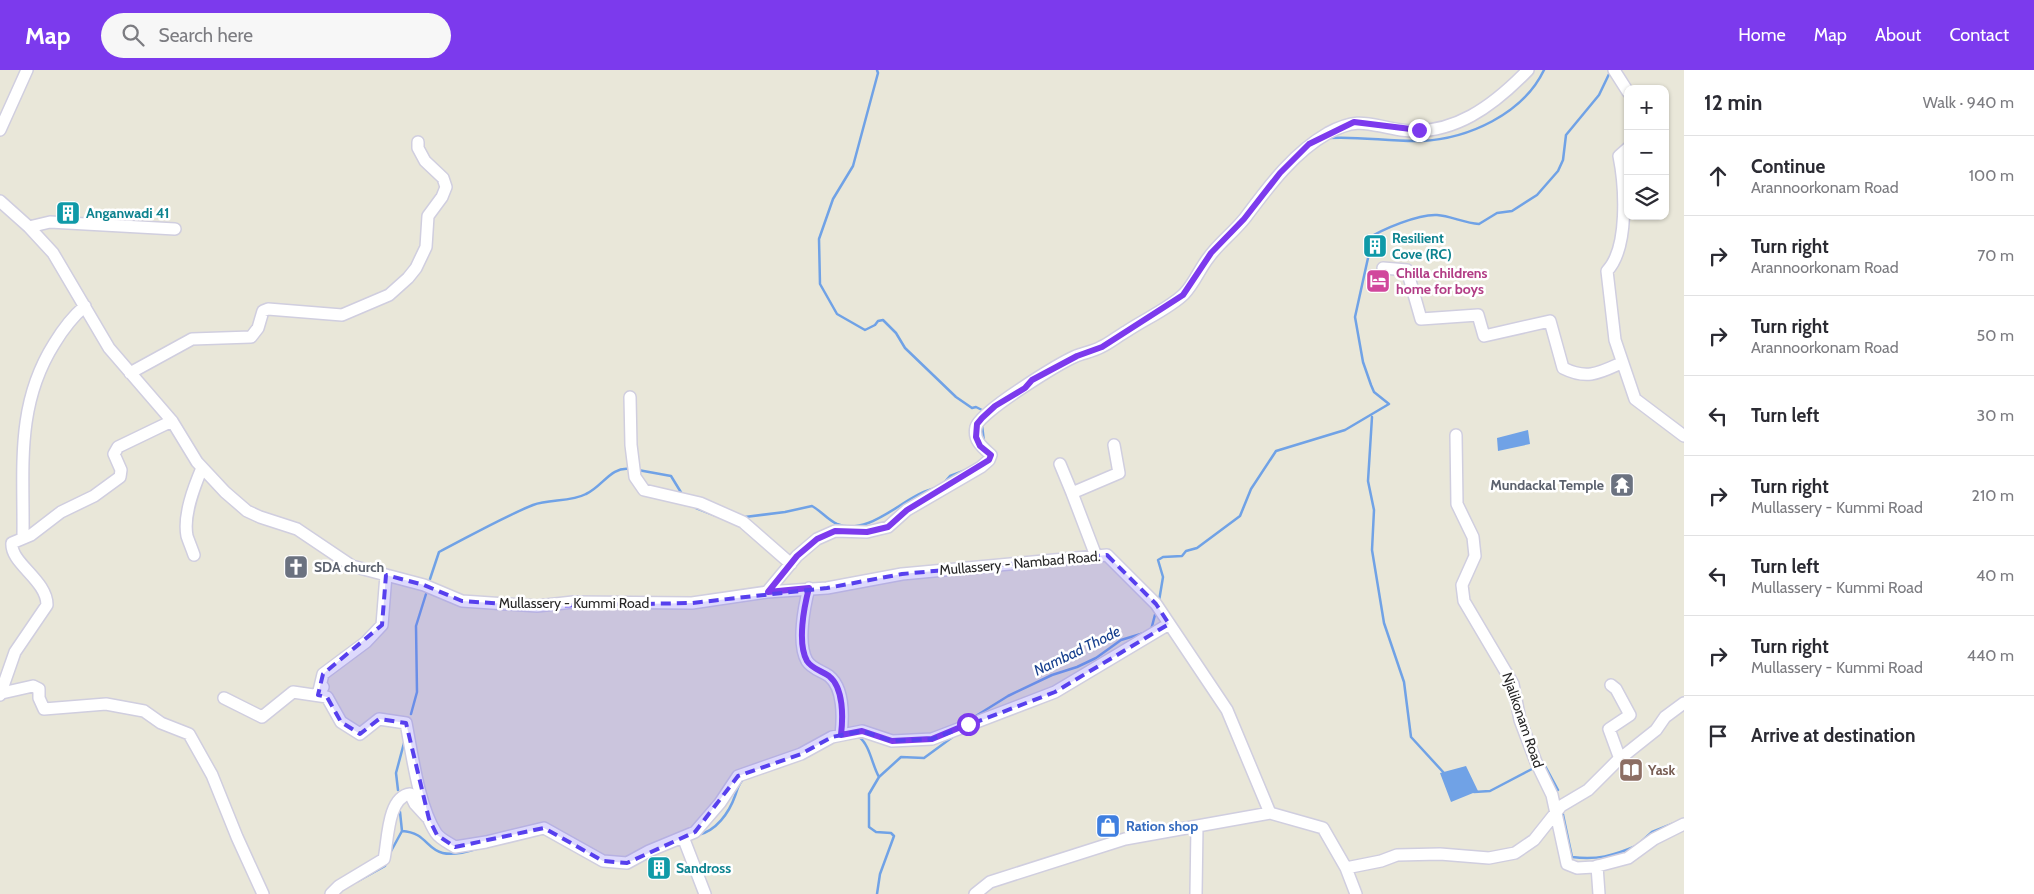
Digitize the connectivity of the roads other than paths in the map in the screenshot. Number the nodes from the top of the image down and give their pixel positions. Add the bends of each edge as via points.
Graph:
1 (27, 70) edge
2 (1528, 70) edge
3 (1614, 70) edge
4 (1624, 86) edge
5 (0, 130) edge
6 (418, 142) dead end
7 (1624, 151) edge
8 (0, 201) edge
9 (29, 227) junction
10 (174, 229) dead end
11 (1383, 268) dead end
12 (85, 306) junction
13 (1622, 363) junction
14 (130, 373) junction
15 (630, 397) dead end
16 (172, 421) junction
17 (1456, 435) dead end
18 (1684, 436) edge
19 (1114, 445) dead end
20 (1060, 464) dead end
21 (202, 468) junction
22 (1072, 493) junction
23 (23, 537) junction
24 (194, 555) dead end
25 (1096, 556) junction
26 (791, 564) junction
27 (386, 575) junction
28 (809, 588) junction
29 (768, 592) junction
30 (1169, 624) junction
31 (1611, 685) dead end
32 (320, 691) junction
33 (1, 694) edge
34 (224, 698) dead end
35 (1684, 703) edge
36 (841, 735) junction
37 (1620, 758) junction
38 (1557, 811) junction
39 (1270, 813) junction
40 (429, 818) junction
41 (1684, 824) edge
42 (1197, 826) junction
43 (683, 837) junction
44 (1597, 866) junction
45 (1346, 868) junction
46 (264, 894) edge
47 (331, 894) edge
48 (705, 894) edge
49 (975, 894) edge
50 (1196, 894) edge
51 (1356, 894) edge
52 (1599, 894) edge

1 - 5 street
2 - 26 street via 1476,115 1451,126 1414,130 1354,122 1309,144 1211,253 1183,295 1102,347 1060,364 995,406 977,424 976,437 991,455 989,460 907,510 888,527 826,535 817,539
3 - 4 street
6 - 14 street via 425,161 443,178 446,187 428,216 426,247 416,268 389,295 342,315 268,309 263,311 258,328 251,337 192,339
7 - 13 street via 1618,156 1623,196 1621,240 1613,265 1607,271 1615,340
8 - 9 street, Mullassery - Kummi Road
9 - 10 street via 50,222
9 - 12 street, Mullassery - Kummi Road via 57,259
11 - 13 street via 1407,270 1421,319 1478,315 1484,336 1550,321 1563,368 1584,376
12 - 14 street, Mullassery - Kummi Road via 109,348
12 - 23 street via 70,319 43,362 33,388 24,426
13 - 18 street via 1635,399
14 - 16 street, Mullassery - Kummi Road
15 - 26 street via 635,477 644,490 700,503 743,522
16 - 21 street, Mullassery - Kummi Road
16 - 23 street via 118,447 114,454 121,470 120,477 94,496 61,512 36,532
17 - 38 street, Njalikonam Road via 1457,504 1474,537 1476,556 1462,586 1464,601 1508,671 1520,720
19 - 22 street via 1119,474
20 - 22 street
21 - 24 street via 188,517 187,535
21 - 27 street, Mullassery - Kummi Road via 247,511 297,529 352,566
22 - 25 street
23 - 33 street via 12,543 12,548 38,582 46,596 46,604 15,652
25 - 28 street, Mullassery - Nambad Road. via 902,574 827,588
25 - 30 street, Mullassery - Nambad Road. via 1107,555 1156,604
26 - 29 street
27 - 29 street, Mullassery - Kummi Road via 424,585 462,601 537,606 573,602 692,603
27 - 32 street via 382,625 366,642 323,674
28 - 29 street, Mullassery - Nambad Road.
28 - 36 street via 804,605 805,656 812,666 837,685
30 - 36 street via 1055,692 932,739 892,741 862,731
30 - 39 street, Mullassery - Nambad Road. via 1226,710
31 - 37 street via 1630,715 1609,729
32 - 34 street via 293,692 262,717
32 - 40 street via 327,697 340,722 360,734 379,719 406,723
33 - 46 street via 33,686 39,689 44,709 106,704 144,710 161,724 189,734 212,775
35 - 37 street
36 - 43 street via 801,754 738,776 695,832
37 - 38 street via 1588,790
38 - 44 street, Njalikonam Road via 1567,864 1577,868
38 - 45 street via 1534,840 1516,853 1489,858 1397,855
39 - 42 street
39 - 45 street via 1323,828
40 - 43 street via 437,835 456,846 544,828 603,861 627,864 649,850
40 - 47 street via 410,794 401,797 388,821 384,859
41 - 44 street via 1654,839 1632,856
42 - 49 street via 1125,838 990,882
42 - 50 street
43 - 48 street
44 - 52 street
45 - 51 street

